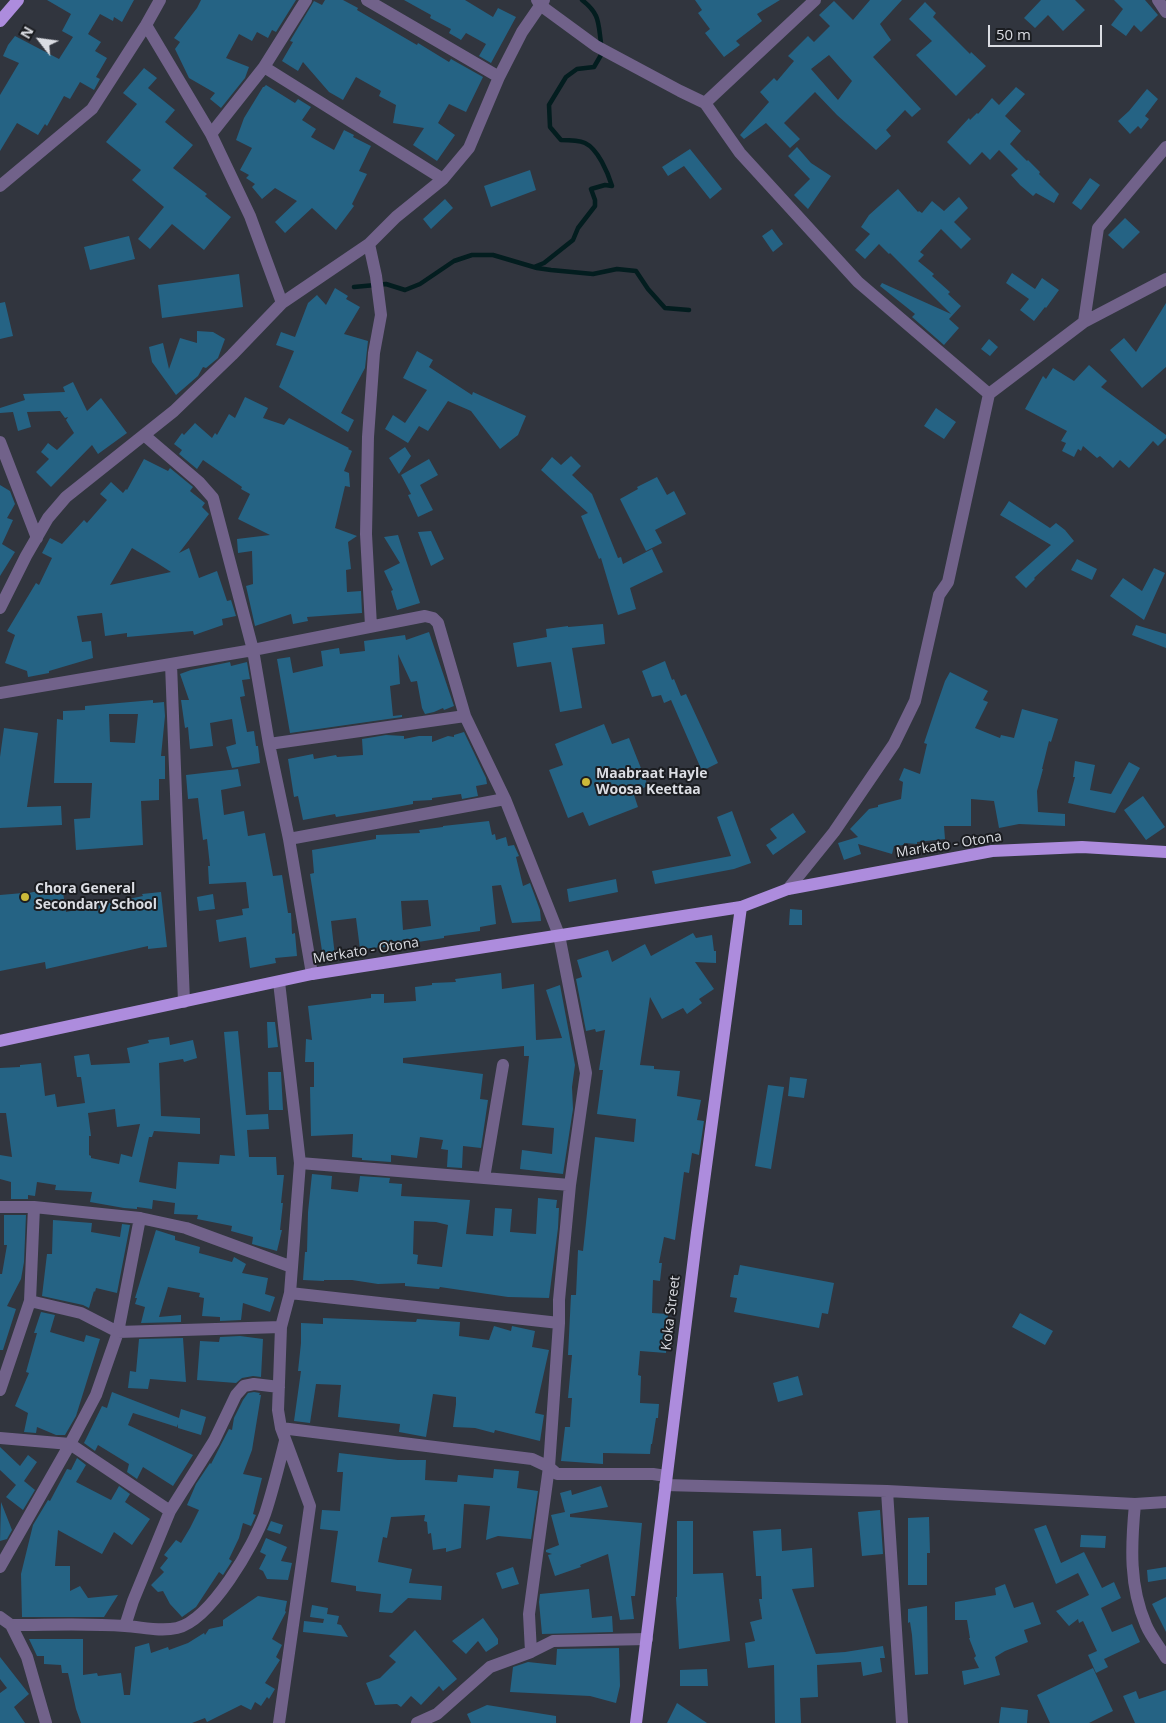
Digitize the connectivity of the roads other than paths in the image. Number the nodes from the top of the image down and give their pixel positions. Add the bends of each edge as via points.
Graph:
1 (18, 0) edge
2 (160, 0) edge
3 (306, 0) edge
4 (368, 0) edge
5 (815, 0) edge
6 (1158, 0) edge
7 (540, 2) edge
8 (1166, 12) edge
9 (0, 21) edge
10 (146, 25) junction
11 (264, 67) junction
12 (499, 77) junction
13 (705, 102) junction
14 (211, 134) junction
15 (1166, 147) edge
16 (443, 179) junction
17 (0, 186) edge
18 (369, 244) junction
19 (1166, 279) edge
20 (282, 303) junction
21 (1084, 322) junction
22 (989, 394) junction
23 (144, 435) junction
24 (0, 442) edge
25 (37, 538) junction
26 (0, 608) edge
27 (371, 626) junction
28 (253, 650) junction
29 (171, 664) junction
30 (0, 693) edge
31 (465, 716) junction
32 (269, 744) junction
33 (505, 799) junction
34 (289, 838) junction
35 (1166, 852) edge
36 (788, 889) junction
37 (741, 907) junction
38 (559, 935) junction
39 (312, 974) junction
40 (279, 982) junction
41 (184, 1002) junction
42 (0, 1041) edge
43 (503, 1065) dead end
44 (300, 1162) junction
45 (484, 1178) junction
46 (570, 1185) junction
47 (0, 1207) edge
48 (34, 1207) junction
49 (140, 1218) junction
50 (292, 1267) junction
51 (290, 1293) junction
52 (30, 1301) junction
53 (560, 1323) junction
54 (282, 1327) junction
55 (118, 1332) junction
56 (279, 1388) junction
57 (0, 1390) edge
58 (281, 1428) junction
59 (0, 1438) edge
60 (286, 1441) junction
61 (70, 1444) junction
62 (549, 1467) junction
63 (666, 1480) junction
64 (887, 1491) junction
65 (1166, 1502) edge
66 (1135, 1504) junction
67 (170, 1511) junction
68 (0, 1567) edge
69 (0, 1617) edge
70 (11, 1624) junction
71 (125, 1626) junction
72 (647, 1639) junction
73 (531, 1652) junction
74 (1166, 1658) edge
75 (46, 1723) edge
76 (279, 1723) edge
77 (417, 1723) edge
78 (636, 1723) edge
79 (902, 1723) edge

1 - 9 main road
2 - 10 street
3 - 11 street
4 - 12 street
5 - 13 street
6 - 8 street
7 - 12 street
7 - 13 street via 596,46
10 - 14 street
10 - 17 street via 92,109
11 - 14 street
11 - 16 street
12 - 16 street via 469,148
13 - 22 street via 740,153 858,282
14 - 20 street via 250,216
15 - 21 street via 1098,228
16 - 18 street
18 - 20 street
18 - 27 street via 381,315 374,353 368,437 366,534
19 - 21 street
20 - 23 street via 174,411
21 - 22 street
22 - 36 street via 948,582 939,595 915,701 894,744 834,832
23 - 25 street via 66,497 48,518
23 - 28 street via 213,498
24 - 25 street
25 - 26 street
27 - 28 street
27 - 31 street via 425,616 433,618 438,623
28 - 29 street
28 - 32 street
29 - 30 street
29 - 41 street
31 - 32 street
31 - 33 street
32 - 34 street
33 - 34 street
33 - 38 street
34 - 39 street
35 - 36 main road, Markato - Otona via 1082,847 992,851
36 - 37 main road, Markato - Otona
37 - 38 main road, Merkato - Otona
37 - 63 main road, Koka Street
38 - 39 main road, Merkato - Otona
38 - 46 street via 586,1073
39 - 40 main road, Merkato - Otona
40 - 41 main road, Merkato - Otona
40 - 44 street
41 - 42 main road, Merkato - Otona
43 - 45 street
44 - 45 street
44 - 50 street
45 - 46 street
46 - 53 street via 559,1300
47 - 48 street
48 - 49 street
48 - 52 street
49 - 50 street via 186,1228
49 - 55 street
50 - 51 street
51 - 53 street
51 - 54 street
52 - 55 street via 82,1313
52 - 57 street
53 - 62 street
54 - 55 street
54 - 56 street
55 - 61 street via 96,1395
56 - 58 street
56 - 67 street via 254,1384 244,1386 236,1395 214,1441
58 - 60 street
58 - 62 street via 532,1459
59 - 61 street
60 - 71 street via 256,1534 223,1590 198,1618 178,1628 154,1630
60 - 76 street via 310,1506
61 - 67 street
61 - 68 street
62 - 63 street via 557,1474 652,1474
62 - 73 street via 530,1614
63 - 64 street
63 - 72 main road, Koka Street
64 - 66 street
64 - 79 street
65 - 66 street
66 - 74 street via 1131,1548 1134,1591 1146,1626
67 - 71 street
69 - 70 street
70 - 71 street
70 - 75 street via 27,1657
72 - 73 street via 553,1641
72 - 78 main road, Koka Street
73 - 77 street via 490,1667 437,1714

